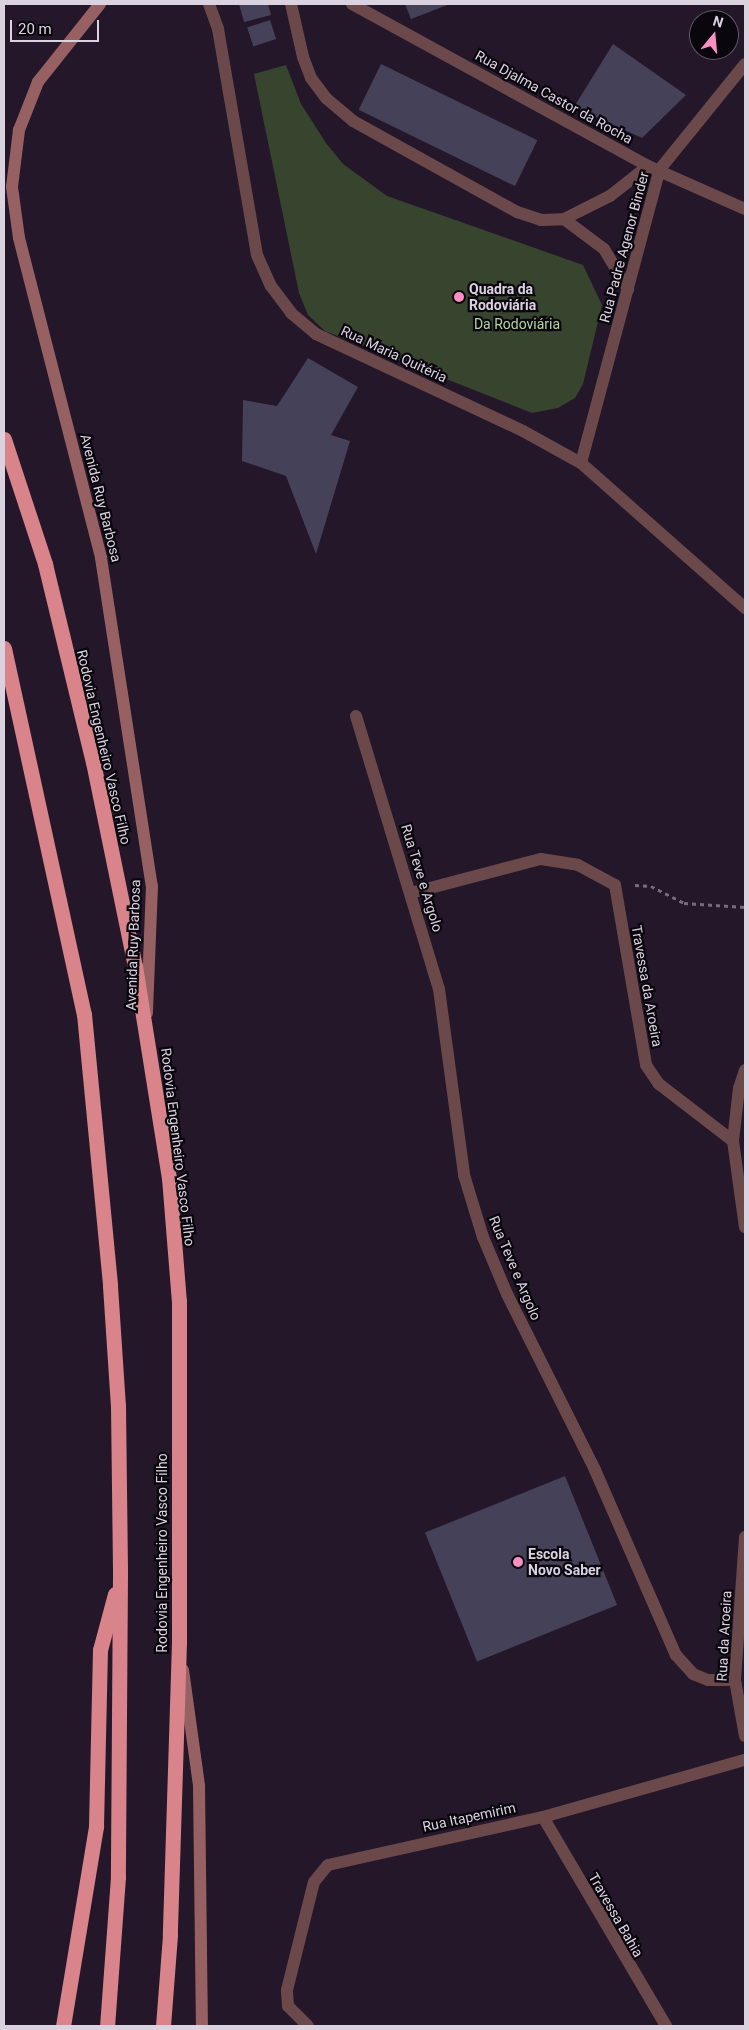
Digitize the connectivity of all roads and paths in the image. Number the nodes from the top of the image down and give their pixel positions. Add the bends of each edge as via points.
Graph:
1 (100, 4) edge
2 (209, 4) edge
3 (291, 4) edge
4 (352, 4) edge
5 (745, 64) edge
6 (654, 167) junction
7 (745, 209) edge
8 (564, 219) junction
9 (628, 289) junction
10 (4, 439) edge
11 (581, 463) junction
12 (745, 608) edge
13 (4, 648) edge
14 (356, 716) dead end
15 (615, 885) junction
16 (411, 893) junction
17 (745, 907) edge
18 (146, 1028) junction
19 (745, 1070) edge
20 (733, 1141) junction
21 (745, 1227) edge
22 (745, 1537) edge
23 (120, 1574) junction
24 (179, 1642) junction
25 (735, 1680) junction
26 (745, 1736) edge
27 (745, 1760) edge
28 (542, 1817) junction
29 (63, 2026) edge
30 (107, 2026) edge
31 (163, 2026) edge
32 (202, 2026) edge
33 (308, 2026) edge
34 (666, 2026) edge

1 - 18 main road, Avenida Ruy Barbosa via 38,82 19,130 12,187 19,238 101,558 152,886
2 - 11 street, Rua Maria Quitéria via 218,30 257,256 272,286 292,312 316,334 524,431
3 - 8 street via 312,78 327,99 353,121 517,212 541,220
4 - 6 street, Rua Djalma Castor da Rocha
5 - 6 street, Rua Padre Agenor Binder
6 - 7 street, Rua Djalma Castor da Rocha
6 - 8 street via 610,196
6 - 9 street, Rua Padre Agenor Binder
8 - 9 street via 604,249
9 - 11 street, Rua Padre Agenor Binder
10 - 18 highway, Rodovia Engenheiro Vasco Filho via 45,564 92,762
11 - 12 street, Rua Maria Quitéria
13 - 23 highway via 84,1014 112,1313
14 - 16 street, Rua Teve e Argolo
15 - 16 street via 578,865 541,860
15 - 17 path via 651,886 684,903
15 - 20 street, Travessa da Aroeira via 646,1065 659,1084
16 - 25 street, Rua Teve e Argolo via 439,989 464,1174 486,1245 595,1470 676,1655 693,1674 708,1680
18 - 24 highway, Rodovia Engenheiro Vasco Filho via 169,1178 179,1300
19 - 20 street via 739,1088
20 - 21 street
22 - 25 street, Rua da Aroeira
23 - 29 highway via 100,1650 96,1826
23 - 30 highway via 118,1877
24 - 31 highway, Rodovia Engenheiro Vasco Filho via 170,1935
24 - 32 main road via 199,1786
25 - 26 street, Rua da Aroeira
27 - 28 street, Rua Itapemirim
28 - 33 street, Rua Itapemirim via 328,1865 314,1882 287,1990 288,2006
28 - 34 street, Travessa Bahia

